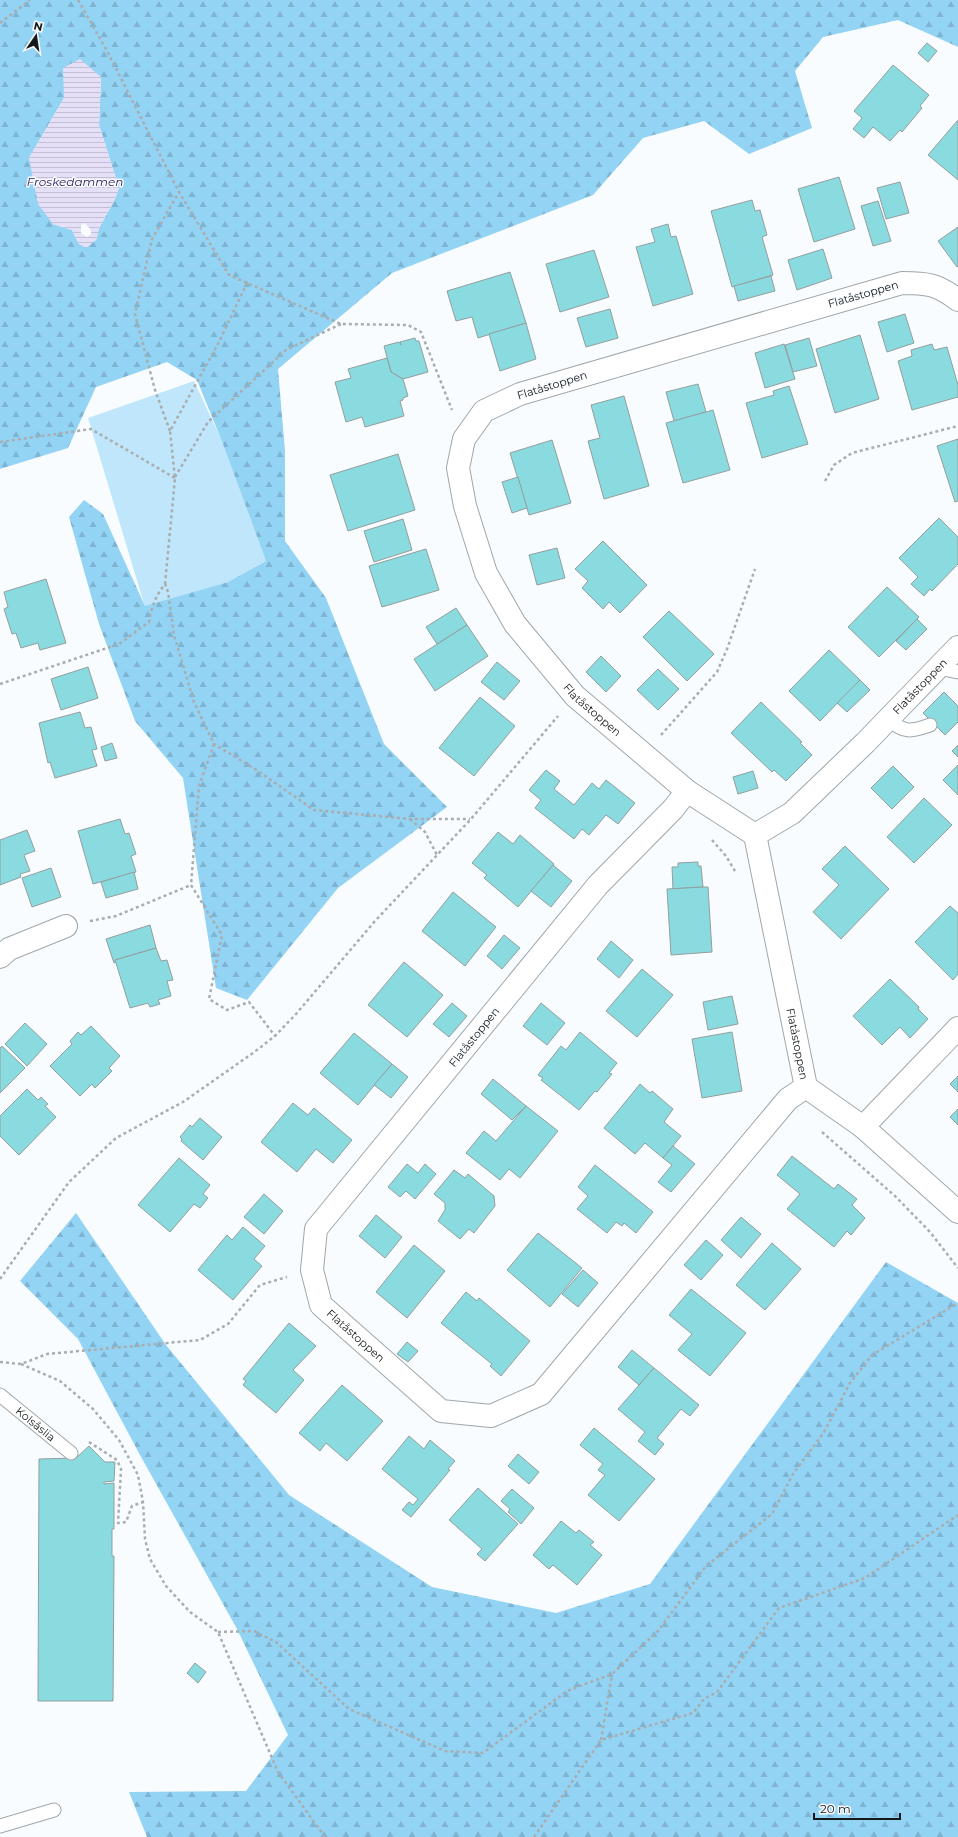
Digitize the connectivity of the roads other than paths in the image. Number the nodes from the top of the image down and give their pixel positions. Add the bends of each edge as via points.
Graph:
1 (958, 300) edge
2 (958, 647) edge
3 (948, 670) edge
4 (888, 719) junction
5 (930, 725) dead end
6 (687, 792) junction
7 (755, 835) junction
8 (66, 926) road end
9 (0, 957) edge
10 (958, 1028) edge
11 (806, 1087) junction
12 (863, 1127) junction
13 (958, 1212) edge
14 (0, 1395) edge
15 (72, 1454) dead end
16 (54, 1810) dead end
17 (0, 1826) edge

1 - 6 street, Flatåstoppen via 946,291 926,283 902,283 520,394 484,411 464,438 458,468 465,506 486,573 515,624 575,696
2 - 3 street, Flatåstoppen
3 - 4 street, Flatåstoppen
4 - 5 lane via 899,728 914,731
4 - 7 street, Flatåstoppen via 792,813
6 - 7 street, Flatåstoppen
6 - 11 street, Flatåstoppen via 598,885 316,1229 312,1270 321,1305 441,1411 491,1416 541,1394 788,1099
7 - 11 street, Flatåstoppen
8 - 9 street via 9,949
10 - 12 street
11 - 12 street, Flatåstoppen
12 - 13 street, Flatåstoppen
14 - 15 lane, Kolsåslia
16 - 17 lane

